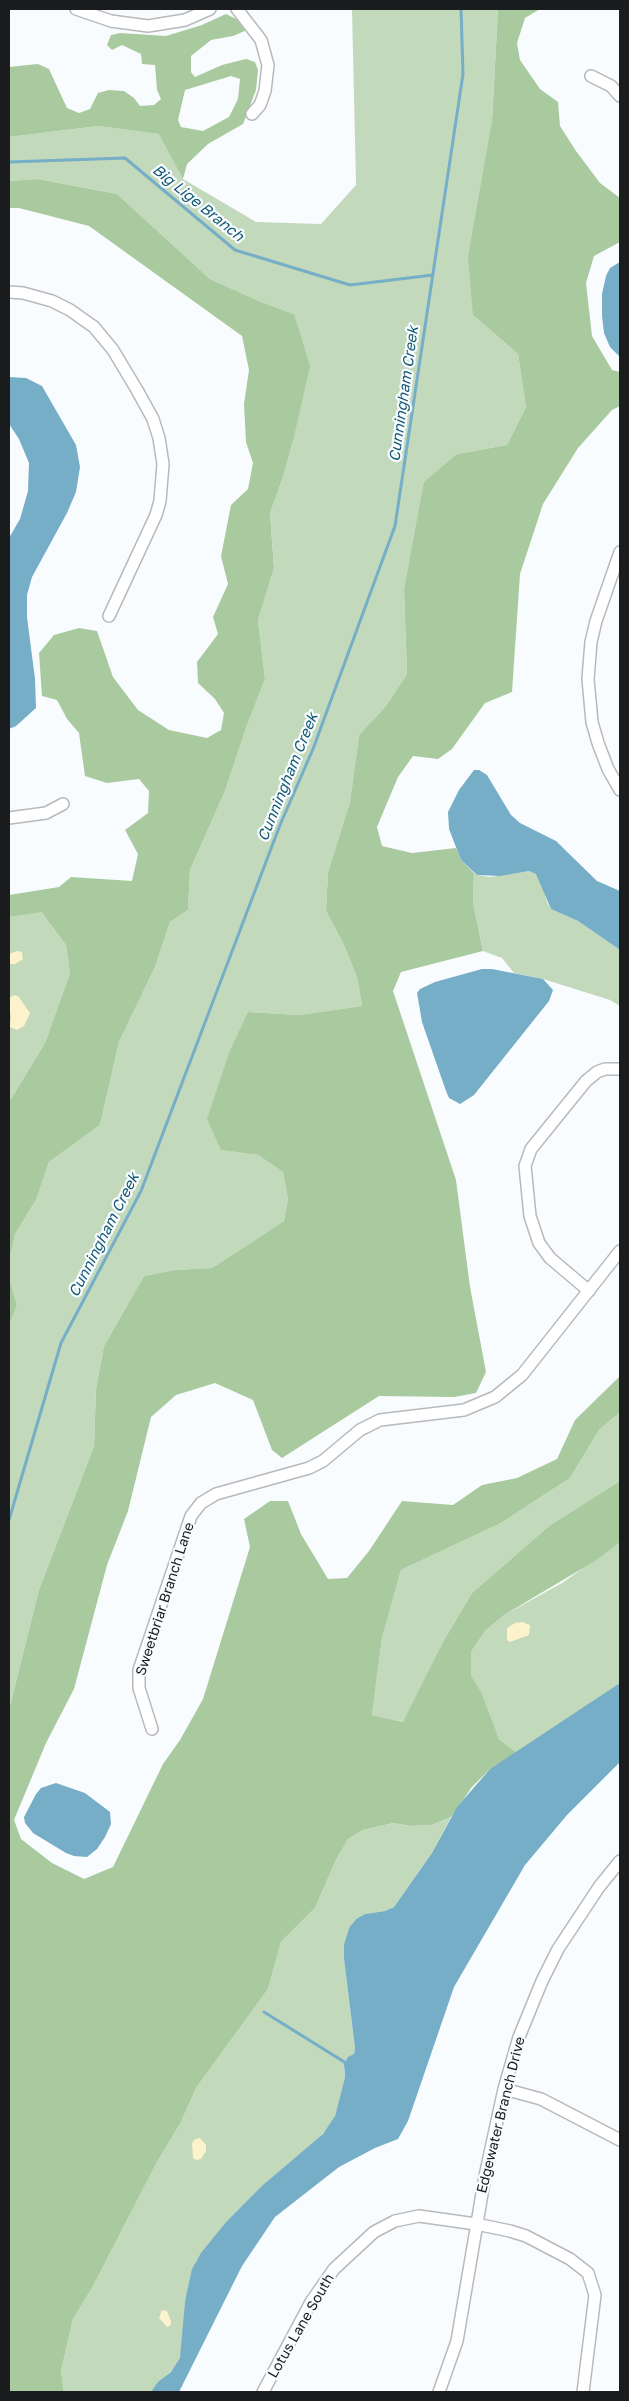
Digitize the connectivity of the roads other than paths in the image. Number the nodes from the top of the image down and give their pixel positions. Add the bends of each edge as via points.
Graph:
1 (76, 9) edge
2 (210, 9) edge
3 (236, 9) edge
4 (590, 76) dead end
5 (620, 96) edge
6 (252, 114) dead end
7 (9, 292) edge
8 (620, 552) edge
9 (109, 616) dead end
10 (620, 790) edge
11 (63, 804) dead end
12 (9, 818) edge
13 (620, 1069) edge
14 (620, 1250) edge
15 (589, 1291) junction
16 (152, 1729) dead end
17 (620, 1861) edge
18 (504, 2088) junction
19 (620, 2140) edge
20 (476, 2224) junction
21 (263, 2392) edge
22 (439, 2392) edge
23 (583, 2392) edge

1 - 2 street via 123,24 148,26 179,22
3 - 6 street via 262,40 268,65 265,92 260,106
4 - 5 street via 611,86
7 - 9 street via 52,301 94,327 113,350 137,390 160,438 163,464 160,501
8 - 10 street via 596,621 588,679 592,722 598,743
11 - 12 street via 46,813
13 - 15 street via 597,1072 586,1081 531,1149 525,1166 530,1216 539,1243 550,1258
14 - 15 street, Sweetbriar Branch Lane
15 - 16 street, Sweetbriar Branch Lane via 522,1375 495,1397 464,1410 380,1420 360,1430 330,1456 309,1468 216,1494 201,1502 191,1516 139,1670 139,1688
17 - 18 street, Edgewater Branch Drive via 577,1918 542,1981 519,2038
18 - 19 street via 542,2099
18 - 20 street, Edgewater Branch Drive
20 - 21 street, Lotus Lane South via 419,2216 395,2221 374,2232 323,2282
20 - 22 street, Edgewater Branch Drive via 457,2341
20 - 23 street, Lotus Lane South via 526,2236 570,2259 588,2273 595,2295

